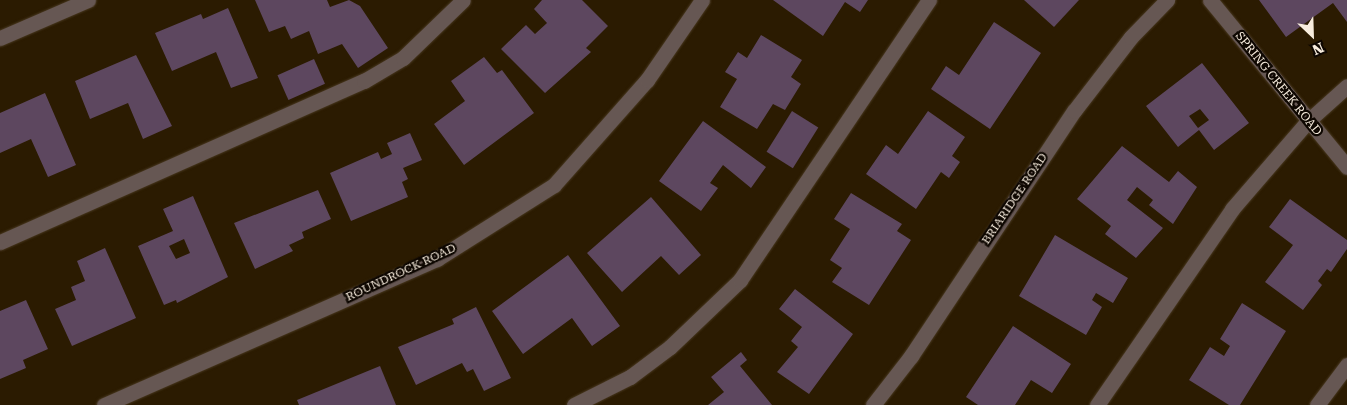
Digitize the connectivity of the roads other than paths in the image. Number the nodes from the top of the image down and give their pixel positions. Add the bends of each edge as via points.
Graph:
1 (88, 0) edge
2 (463, 0) edge
3 (702, 0) edge
4 (929, 0) edge
5 (1167, 0) edge
6 (1210, 0) edge
7 (0, 38) edge
8 (1347, 86) edge
9 (1308, 121) junction
10 (1347, 167) edge
11 (0, 242) edge
12 (1347, 365) edge
13 (104, 405) edge
14 (574, 405) edge
15 (873, 405) edge
16 (1097, 405) edge
17 (1317, 405) edge

1 - 7 street
2 - 11 street via 403,58 364,81
3 - 13 street, ROUNDROCK ROAD via 647,80 602,135 540,195 437,259
4 - 14 street via 740,280 670,347 630,377
5 - 15 street, BRIARIDGE ROAD via 1131,38 1074,111 911,356
6 - 9 street, SPRING CREEK ROAD
8 - 9 street
9 - 10 street, SPRING CREEK ROAD
9 - 16 street via 1232,209
12 - 17 street

